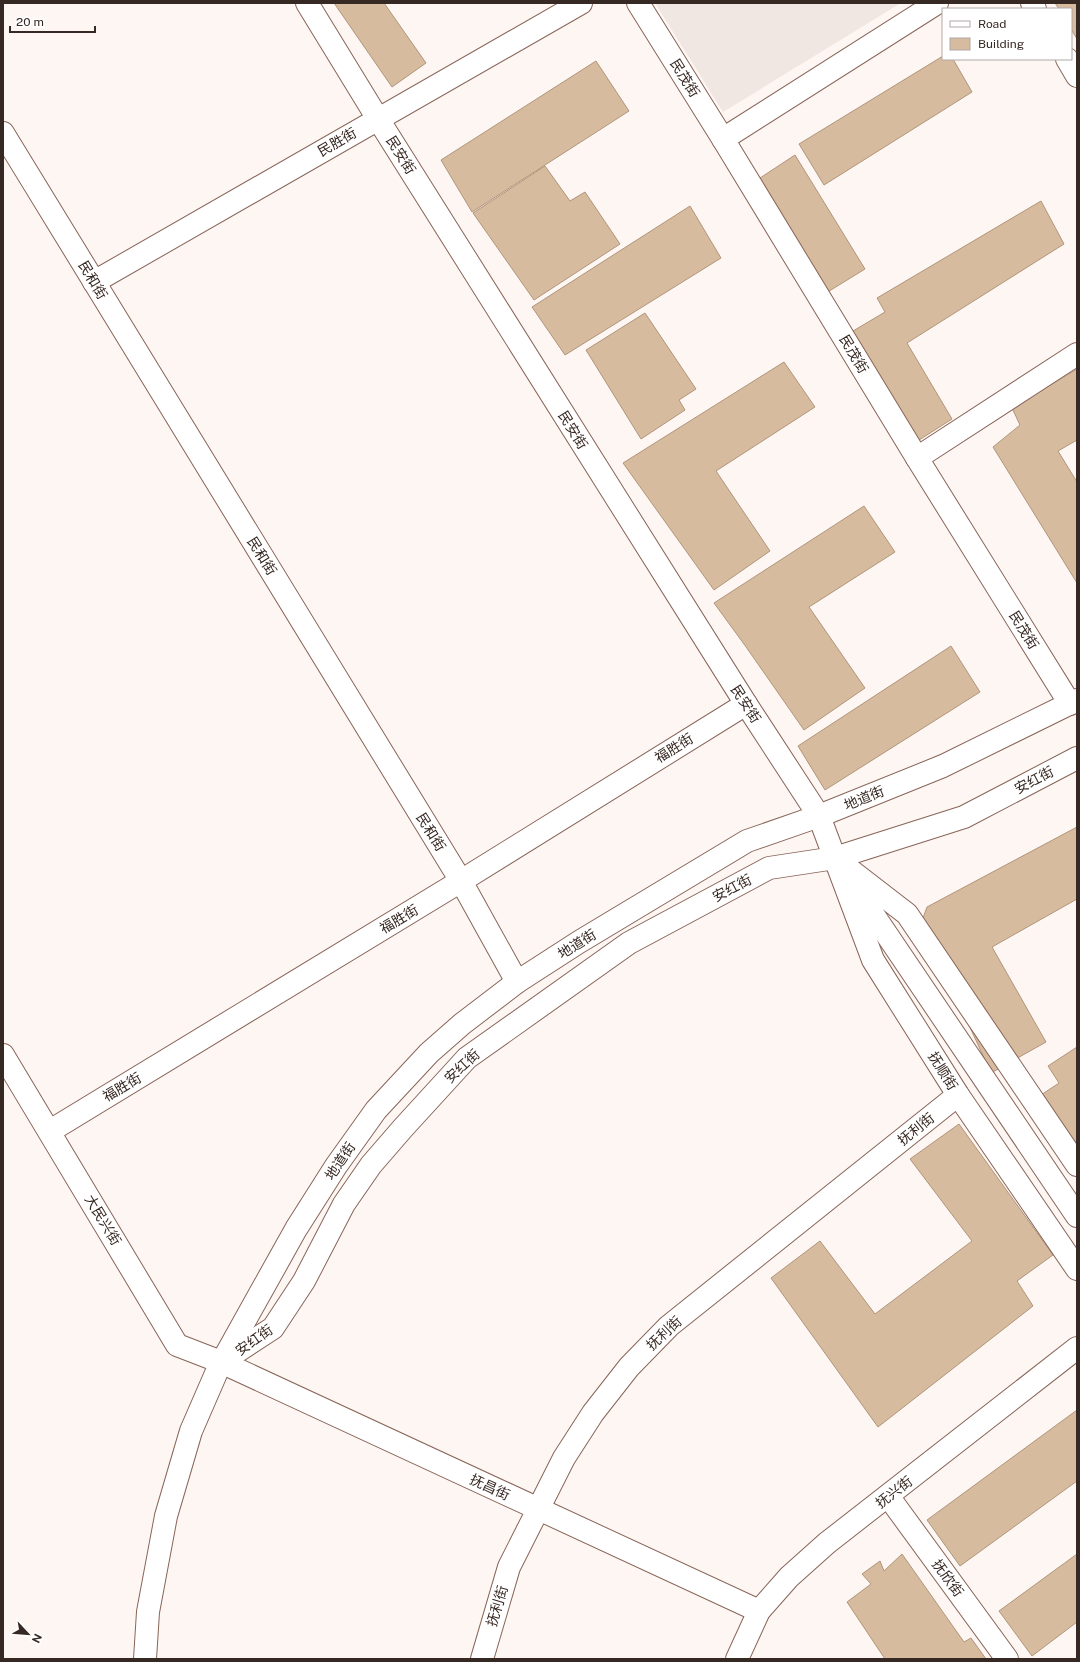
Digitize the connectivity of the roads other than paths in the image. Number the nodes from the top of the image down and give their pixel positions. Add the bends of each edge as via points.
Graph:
1 (307, 3) edge
2 (581, 3) edge
3 (638, 3) edge
4 (937, 3) edge
5 (1068, 60) edge
6 (1077, 76) edge
7 (378, 119) junction
8 (3, 133) edge
9 (723, 139) junction
10 (94, 282) junction
11 (1077, 354) edge
12 (917, 458) junction
13 (1074, 702) edge
14 (746, 704) junction
15 (1077, 758) edge
16 (819, 816) junction
17 (835, 858) junction
18 (461, 881) junction
19 (517, 982) junction
20 (3, 1055) edge
21 (958, 1095) junction
22 (50, 1131) junction
23 (1077, 1165) edge
24 (1077, 1216) edge
25 (1077, 1269) edge
26 (1077, 1348) edge
27 (221, 1362) junction
28 (888, 1496) junction
29 (538, 1509) junction
30 (760, 1611) junction
31 (145, 1659) edge
32 (482, 1659) edge
33 (737, 1659) edge
34 (1007, 1659) edge

1 - 7 street, 民安街
2 - 7 street, 民胜街
3 - 9 street, 民茂街
4 - 9 street
5 - 6 street
7 - 10 street, 民胜街
7 - 14 street, 民安街
8 - 10 street, 民和街
9 - 12 street, 民茂街
10 - 18 street, 民和街
11 - 12 street
12 - 13 street, 民茂街
13 - 16 street, 地道街 via 943,766
14 - 16 street, 民安街
14 - 18 street, 福胜街
15 - 17 street, 安红街 via 964,817
16 - 17 street, 民安街
16 - 19 street, 地道街 via 747,841
17 - 21 street, 抚顺街 via 873,960
17 - 23 street via 907,914
17 - 24 street, 抚顺街
17 - 27 street, 安红街 via 769,868 650,932 623,948 468,1058 371,1165 344,1204 304,1280 274,1328
18 - 19 street, 民和街
18 - 22 street, 福胜街
19 - 27 street, 地道街 via 429,1052 376,1110 296,1229
20 - 22 street, 大民兴街
21 - 25 street, 抚顺街
21 - 29 street, 抚利街 via 670,1326 630,1367 593,1413 564,1458
22 - 27 street, 大民兴街 via 177,1345
26 - 28 street, 抚兴街
27 - 29 street, 抚昌街
27 - 31 street, 安红街 via 191,1431 166,1516 148,1612
28 - 30 street, 抚兴街 via 826,1544 789,1577
28 - 34 street, 抚欣街
29 - 30 street, 抚昌街
29 - 32 street, 抚利街 via 509,1567
30 - 33 street, 抚兴街

